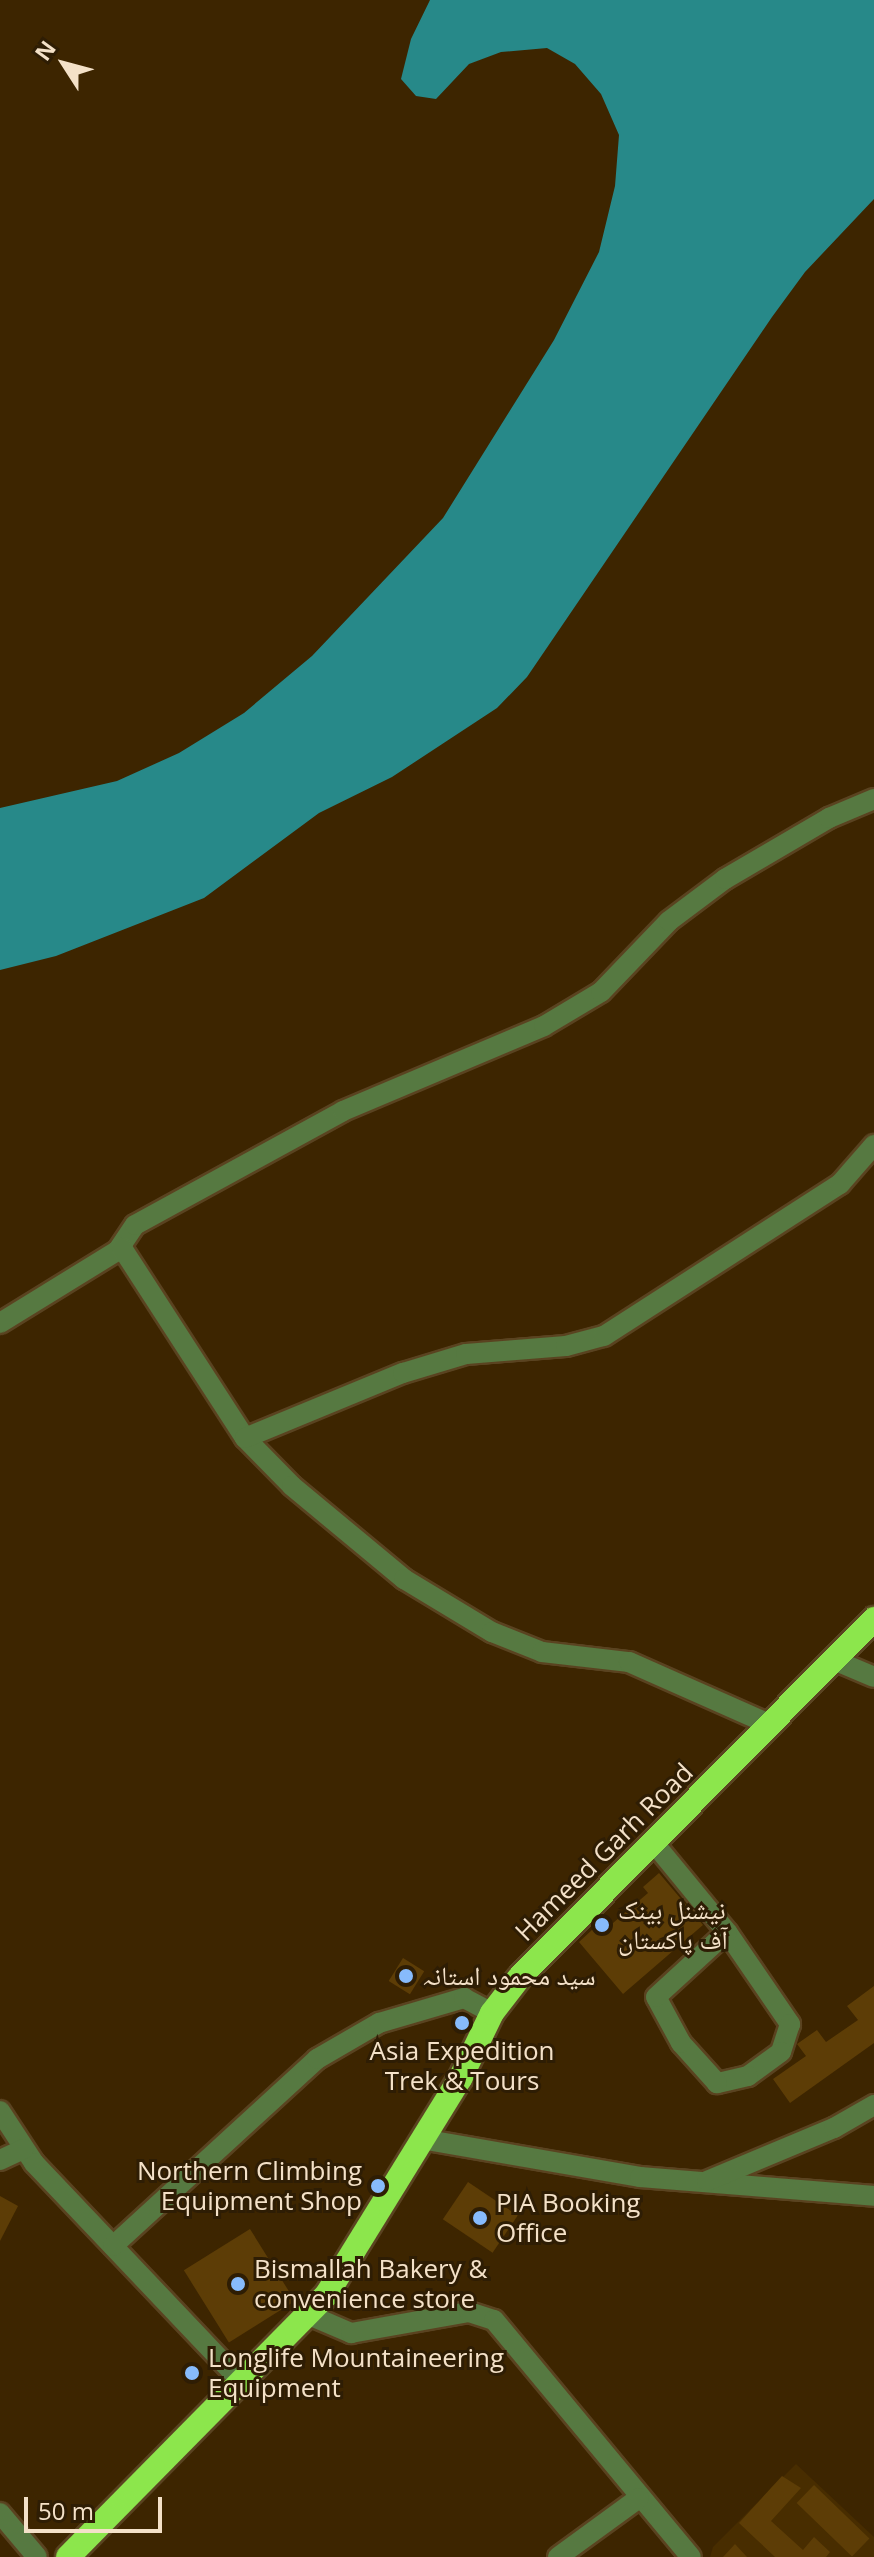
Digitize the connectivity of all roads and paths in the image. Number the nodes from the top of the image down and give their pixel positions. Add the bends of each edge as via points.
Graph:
1 (874, 799) edge
2 (874, 1145) edge
3 (118, 1250) junction
4 (0, 1323) edge
5 (245, 1438) junction
6 (874, 1619) edge
7 (834, 1660) junction
8 (874, 1677) edge
9 (769, 1724) junction
10 (653, 1842) junction
11 (727, 1932) junction
12 (492, 2013) junction
13 (874, 2105) edge
14 (0, 2111) edge
15 (422, 2139) junction
16 (24, 2149) junction
17 (0, 2160) edge
18 (704, 2182) junction
19 (874, 2196) edge
20 (113, 2246) junction
21 (309, 2315) junction
22 (242, 2382) junction
23 (639, 2498) junction
24 (0, 2513) edge
25 (37, 2557) edge
26 (68, 2557) edge
27 (558, 2557) edge
28 (691, 2557) edge

1 - 3 street via 829,818 725,879 669,921 601,992 544,1026 343,1111 135,1225
2 - 5 street via 840,1184 604,1336 566,1346 466,1354 403,1373
3 - 4 street
3 - 5 street via 122,1248
5 - 9 street via 292,1486 404,1579 451,1609 542,1652 643,1667
6 - 7 highway, Hameed Garh Road
7 - 8 street
7 - 9 highway, Hameed Garh Road
9 - 10 highway, Hameed Garh Road
10 - 11 street
10 - 12 highway, Hameed Garh Road via 519,1978
11 - 11 street via 783,2009 790,2036 781,2052 748,2076 717,2083 681,2043 656,1997
12 - 15 highway, Hameed Garh Road via 460,2079
12 - 20 street via 464,1998 379,2023 317,2059
13 - 18 street via 834,2128
14 - 16 street
15 - 18 street
15 - 21 highway, Hameed Garh Road via 359,2246
16 - 17 street
16 - 20 street
18 - 19 street
20 - 22 street
21 - 22 highway, Hameed Garh Road
21 - 23 street via 351,2333 483,2314 508,2331
22 - 26 highway, Hameed Garh Road
23 - 27 street
23 - 28 street
24 - 25 street

